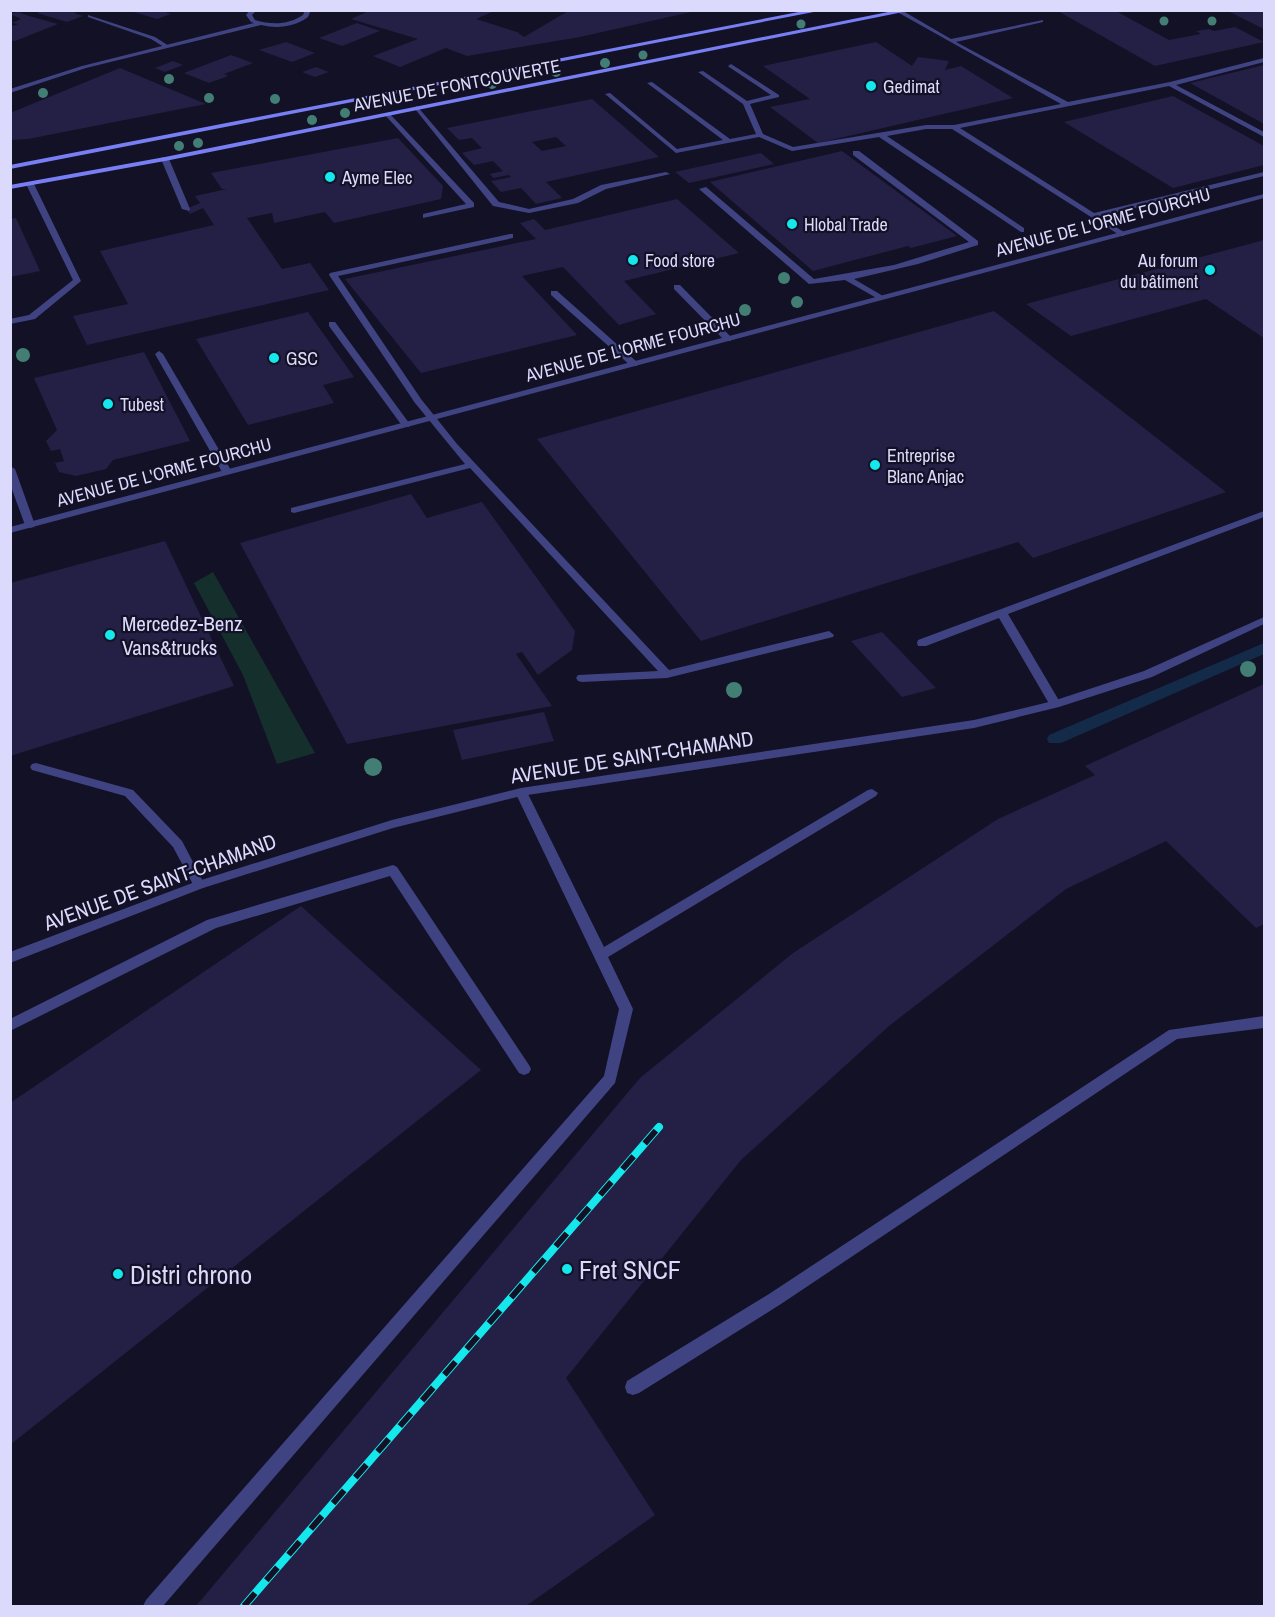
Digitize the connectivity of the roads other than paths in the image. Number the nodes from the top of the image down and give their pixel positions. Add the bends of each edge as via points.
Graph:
1 (254, 10) edge
2 (308, 10) edge
3 (821, 10) edge
4 (910, 10) edge
5 (901, 12) junction
6 (90, 16) dead end
7 (1041, 21) dead end
8 (260, 24) junction
9 (951, 41) junction
10 (166, 46) junction
11 (1264, 60) edge
12 (731, 66) dead end
13 (701, 72) dead end
14 (650, 83) dead end
15 (1170, 84) junction
16 (10, 91) edge
17 (608, 94) dead end
18 (746, 103) junction
19 (1068, 105) junction
20 (417, 108) junction
21 (387, 114) junction
22 (954, 127) junction
23 (880, 134) junction
24 (760, 135) junction
25 (1264, 135) edge
26 (729, 141) junction
27 (855, 153) dead end
28 (165, 159) junction
29 (10, 167) edge
30 (666, 174) dead end
31 (1264, 174) edge
32 (30, 184) junction
33 (10, 187) edge
34 (704, 189) dead end
35 (1264, 196) edge
36 (186, 209) dead end
37 (426, 216) dead end
38 (1093, 216) junction
39 (1022, 230) dead end
40 (1121, 234) junction
41 (510, 236) dead end
42 (847, 278) junction
43 (677, 287) dead end
44 (554, 293) dead end
45 (880, 298) junction
46 (10, 322) edge
47 (332, 324) dead end
48 (728, 339) junction
49 (159, 354) dead end
50 (634, 364) junction
51 (433, 417) junction
52 (405, 425) junction
53 (471, 465) junction
54 (10, 469) edge
55 (227, 472) junction
56 (294, 510) dead end
57 (1264, 514) edge
58 (30, 525) junction
59 (10, 530) edge
60 (1002, 613) junction
61 (1264, 620) edge
62 (829, 635) dead end
63 (922, 643) dead end
64 (667, 674) junction
65 (582, 678) dead end
66 (1056, 704) junction
67 (36, 767) dead end
68 (521, 792) junction
69 (872, 793) dead end
70 (200, 885) junction
71 (601, 955) junction
72 (10, 958) edge
73 (1264, 1022) edge
74 (10, 1026) edge
75 (524, 1069) dead end
76 (633, 1387) dead end
77 (152, 1606) edge

1 - 8 street via 250,19
2 - 8 street via 306,16 295,22
3 - 29 main road, AVENUE DE FONTCOUVERTE
4 - 5 main road, AVENUE DE FONTCOUVERTE
5 - 9 street
5 - 20 main road, AVENUE DE FONTCOUVERTE
6 - 10 street
7 - 9 street
8 - 10 street
9 - 19 street
10 - 16 street
11 - 15 street
12 - 18 street via 777,96
13 - 18 street
14 - 26 street
15 - 19 street
15 - 25 street
17 - 26 street via 676,151
18 - 24 street
19 - 22 street
20 - 21 main road, AVENUE DE FONTCOUVERTE
20 - 30 street via 496,204 528,210 575,201 604,187
21 - 28 main road, AVENUE DE FONTCOUVERTE
21 - 37 street via 471,205
22 - 23 street
22 - 38 street
23 - 24 street via 792,149
23 - 39 street
24 - 26 street
27 - 42 street via 975,243 942,256
28 - 32 main road, AVENUE DE FONTCOUVERTE
28 - 36 street
31 - 38 street
32 - 33 main road, AVENUE DE FONTCOUVERTE
32 - 46 street via 77,281 32,317
34 - 42 street via 812,282
35 - 40 street, AVENUE DE L'ORME FOURCHU
38 - 40 street
40 - 45 street, AVENUE DE L'ORME FOURCHU
41 - 51 street via 333,275 418,401
42 - 45 street
43 - 48 street
44 - 50 street
45 - 48 street, AVENUE DE L'ORME FOURCHU
47 - 52 street
48 - 50 street, AVENUE DE L'ORME FOURCHU
49 - 55 street
50 - 51 street, AVENUE DE L'ORME FOURCHU
51 - 52 street, AVENUE DE L'ORME FOURCHU
51 - 53 street
52 - 55 street, AVENUE DE L'ORME FOURCHU
53 - 56 street
53 - 64 street
54 - 58 street
55 - 58 street, AVENUE DE L'ORME FOURCHU
57 - 60 street
58 - 59 street, AVENUE DE L'ORME FOURCHU
60 - 63 street
60 - 66 street
61 - 66 street, AVENUE DE SAINT-CHAMAND via 1148,674
62 - 64 street
64 - 65 street
66 - 68 street, AVENUE DE SAINT-CHAMAND via 974,724
67 - 70 street via 129,793 178,844
68 - 70 street, AVENUE DE SAINT-CHAMAND via 392,824
68 - 71 street
69 - 71 street
70 - 72 street, AVENUE DE SAINT-CHAMAND
71 - 77 street via 626,1009 610,1079
73 - 76 street via 1174,1034 775,1299
74 - 75 street via 212,924 393,870

